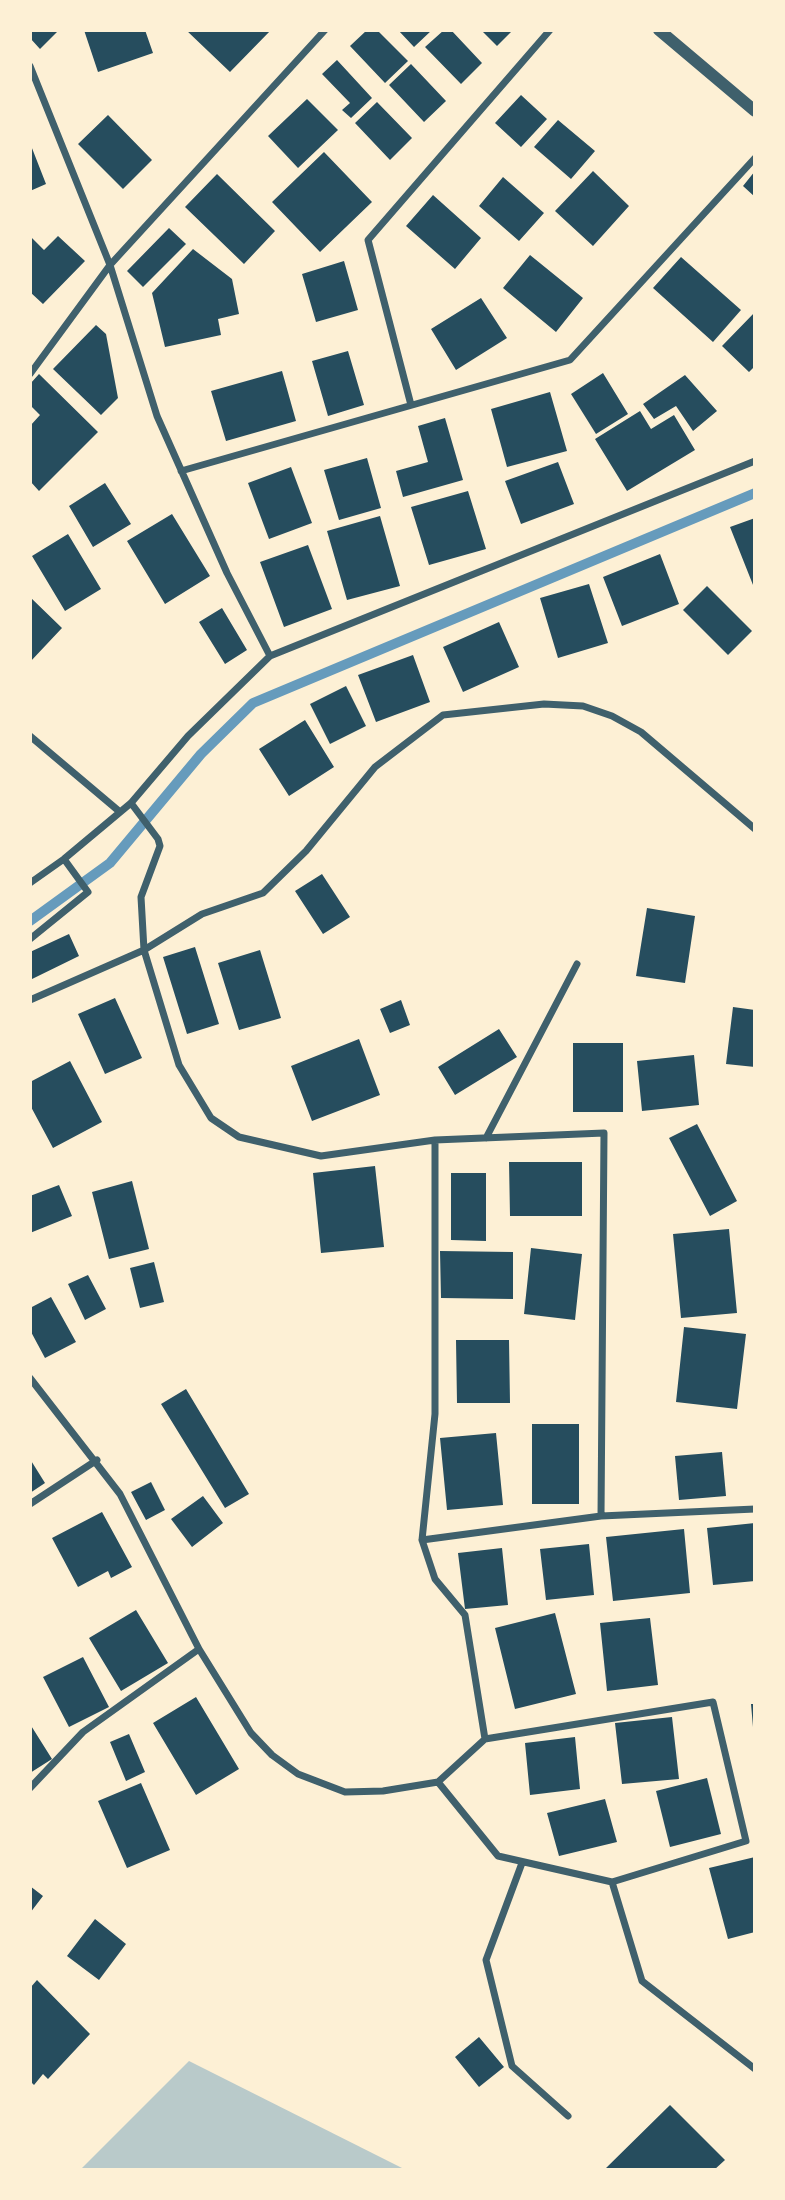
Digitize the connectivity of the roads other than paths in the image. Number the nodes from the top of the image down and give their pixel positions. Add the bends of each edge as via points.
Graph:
1 (325, 30) edge
2 (550, 30) edge
3 (659, 30) edge
4 (30, 66) edge
5 (755, 111) edge
6 (755, 158) edge
7 (110, 265) junction
8 (30, 374) edge
9 (411, 405) junction
10 (755, 461) edge
11 (181, 471) junction
12 (270, 656) junction
13 (30, 736) edge
14 (133, 805) junction
15 (120, 812) junction
16 (755, 829) edge
17 (64, 859) junction
18 (30, 883) edge
19 (30, 939) edge
20 (144, 950) junction
21 (577, 964) dead end
22 (30, 1000) edge
23 (486, 1138) junction
24 (435, 1140) junction
25 (30, 1378) edge
26 (97, 1460) junction
27 (30, 1504) edge
28 (755, 1509) edge
29 (601, 1516) junction
30 (422, 1540) junction
31 (200, 1649) junction
32 (485, 1739) junction
33 (438, 1782) junction
34 (30, 1788) edge
35 (755, 1838) edge
36 (746, 1841) junction
37 (522, 1863) junction
38 (612, 1882) junction
39 (755, 2069) edge
40 (568, 2116) dead end

1 - 7 street
2 - 9 street via 368,240
3 - 5 street
4 - 7 street
6 - 9 street via 570,360
7 - 8 street
7 - 11 street via 157,416
9 - 11 street
10 - 12 street
11 - 12 street
12 - 14 street via 188,736
13 - 15 street
14 - 15 street
14 - 20 street via 158,839 159,853 141,897
15 - 17 street
16 - 20 street via 640,732 603,713 583,706 544,704 443,715 375,767 306,851 263,893 202,914
17 - 18 street
17 - 19 street via 89,892
20 - 22 street
20 - 24 street via 179,1065 211,1118 239,1137 321,1156
21 - 23 street
23 - 24 street
23 - 29 street via 604,1133
24 - 30 street via 435,1414
25 - 26 street
26 - 27 street
26 - 31 street via 120,1494
28 - 29 street
29 - 30 street
30 - 32 street via 435,1579 465,1615
31 - 33 street via 251,1732 298,1774 345,1792
31 - 34 street via 83,1732
32 - 33 street
32 - 36 street via 713,1702
33 - 37 street via 498,1856
35 - 36 street
36 - 38 street
37 - 38 street
37 - 40 street via 486,1960 512,2066
38 - 39 street via 642,1982

